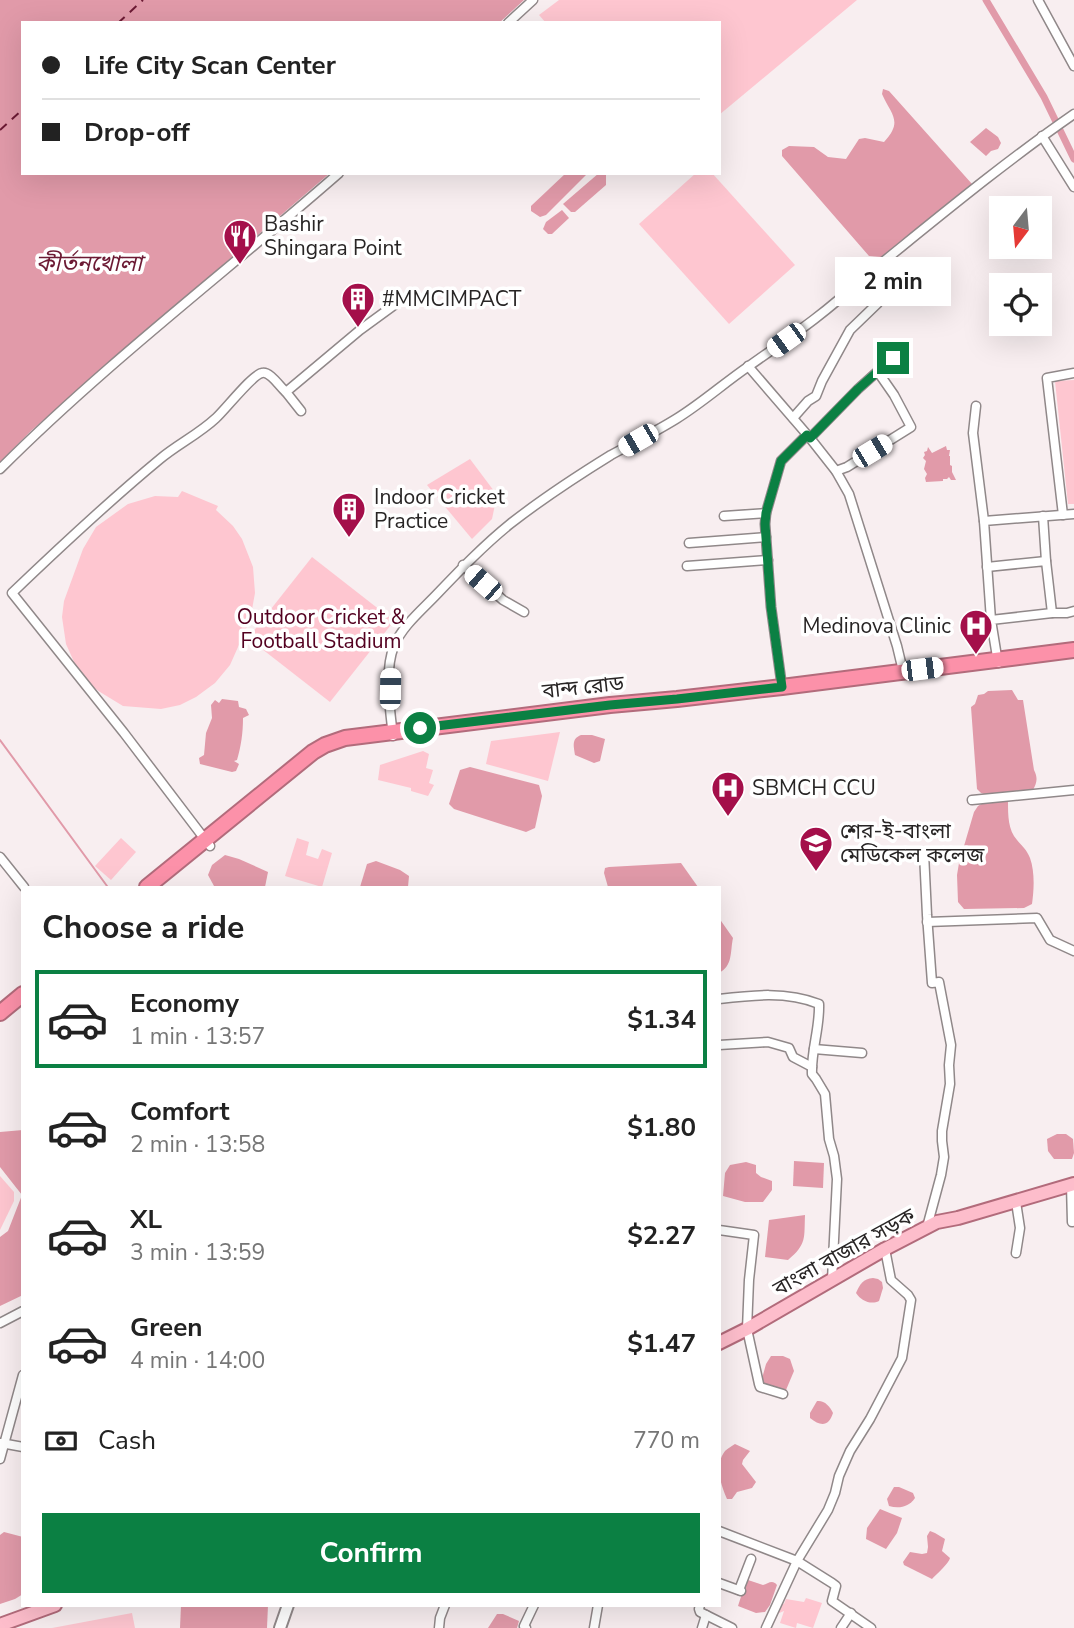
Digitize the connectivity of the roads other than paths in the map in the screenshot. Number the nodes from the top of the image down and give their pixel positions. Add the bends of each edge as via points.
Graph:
1 (533, 0) edge
2 (1038, 0) edge
3 (510, 21) edge
4 (1074, 66) edge
5 (1072, 116) edge
6 (1044, 135) junction
7 (337, 175) edge
8 (1074, 187) edge
9 (397, 303) dead end
10 (878, 303) dead end
11 (898, 353) dead end
12 (748, 366) junction
13 (878, 372) junction
14 (1074, 373) edge
15 (286, 392) junction
16 (976, 406) dead end
17 (301, 411) dead end
18 (793, 418) junction
19 (808, 436) junction
20 (0, 470) edge
21 (836, 471) junction
22 (766, 513) junction
23 (1074, 514) edge
24 (1063, 515) junction
25 (724, 516) dead end
26 (1043, 516) junction
27 (984, 521) junction
28 (766, 537) junction
29 (689, 543) dead end
30 (768, 560) junction
31 (1046, 561) junction
32 (463, 565) junction
33 (687, 566) dead end
34 (987, 567) junction
35 (524, 611) dead end
36 (1074, 611) edge
37 (1052, 613) junction
38 (991, 620) junction
39 (1074, 650) edge
40 (1074, 656) edge
41 (998, 662) junction
42 (903, 671) junction
43 (782, 687) junction
44 (678, 702) junction
45 (393, 735) junction
46 (1074, 790) edge
47 (972, 800) dead end
48 (208, 844) junction
49 (924, 853) dead end
50 (0, 857) edge
51 (23, 886) edge
52 (148, 886) edge
53 (157, 886) edge
54 (927, 922) junction
55 (1074, 951) edge
56 (21, 986) edge
57 (21, 996) edge
58 (721, 999) edge
59 (0, 1003) edge
60 (0, 1013) edge
61 (721, 1045) edge
62 (814, 1049) junction
63 (862, 1053) dead end
64 (812, 1067) junction
65 (1072, 1185) edge
66 (1016, 1202) junction
67 (1072, 1222) dead end
68 (926, 1227) junction
69 (721, 1230) edge
70 (885, 1249) junction
71 (1016, 1254) dead end
72 (832, 1280) junction
73 (21, 1312) edge
74 (0, 1323) edge
75 (747, 1329) junction
76 (721, 1342) edge
77 (21, 1381) edge
78 (783, 1394) dead end
79 (2, 1443) edge
80 (21, 1447) edge
81 (0, 1460) edge
82 (721, 1532) edge
83 (751, 1559) dead end
84 (797, 1561) junction
85 (721, 1584) edge
86 (50, 1607) edge
87 (287, 1607) edge
88 (444, 1607) edge
89 (533, 1607) edge
90 (598, 1607) edge
91 (700, 1607) edge
92 (851, 1613) junction
93 (706, 1615) junction
94 (0, 1625) edge
95 (280, 1628) edge
96 (439, 1628) edge
97 (525, 1628) edge
98 (594, 1628) edge
99 (702, 1628) edge
100 (732, 1628) edge
101 (766, 1628) edge
102 (841, 1628) edge
103 (871, 1628) edge

1 - 3 street
2 - 4 street
5 - 6 street
6 - 8 street
6 - 12 street via 839,300
7 - 20 street via 100,377
9 - 15 street
10 - 18 street via 850,330 816,396
11 - 13 street
12 - 18 street
12 - 32 street via 677,418 547,497
13 - 19 street
13 - 21 street via 911,427
14 - 24 street via 1047,378
15 - 17 street
15 - 48 street via 268,374 260,373 212,422 107,503 12,593
16 - 27 street via 973,433
18 - 19 street
19 - 21 street
19 - 22 street via 781,461
21 - 42 street via 849,494
22 - 25 street
22 - 28 street
23 - 24 street
24 - 26 street
26 - 27 street
26 - 31 street
27 - 34 street
28 - 29 street
28 - 30 street
30 - 33 street
30 - 43 street
31 - 34 street
31 - 37 street
32 - 35 street via 503,600
32 - 45 street via 394,646 390,667
34 - 38 street
36 - 37 street
37 - 38 street
38 - 41 street
39 - 41 highway, বান্দ রোড
40 - 41 highway, বান্দ রোড
41 - 42 highway, বান্দ রোড
41 - 44 highway, বান্দ রোড via 825,688
42 - 43 highway, বান্দ রোড
43 - 44 highway, বান্দ রোড
44 - 45 highway, বান্দ রোড
45 - 48 highway, বান্দ রোড via 324,753
46 - 47 street
48 - 52 highway, বান্দ রোড
48 - 53 highway, বান্দ রোড
49 - 54 street
50 - 51 street
54 - 55 street via 1037,918 1050,940
54 - 68 street via 932,983 939,982 950,1045 950,1084 941,1175
56 - 59 highway
57 - 60 highway
58 - 62 street via 781,996 819,1004
61 - 64 street via 768,1042 789,1048 793,1057
62 - 63 street
62 - 64 street
64 - 72 street via 825,1094 837,1179
65 - 66 main road, বাংলা বাজার সড়ক
65 - 67 street
66 - 68 main road, বাংলা বাজার সড়ক
66 - 71 street via 1020,1228
68 - 70 main road, বাংলা বাজার সড়ক
69 - 75 street via 754,1235
70 - 72 main road, বাংলা বাজার সড়ক
70 - 84 street via 891,1280 911,1300 902,1358 842,1466 828,1510
72 - 75 main road, বাংলা বাজার সড়ক
73 - 74 street
75 - 76 main road, বাংলা বাজার সড়ক
75 - 78 street via 760,1387
77 - 79 street
79 - 80 street
79 - 81 street
82 - 84 street
83 - 85 street via 740,1590
84 - 92 street via 836,1586 832,1601
84 - 101 street
86 - 94 main road
87 - 95 main road
88 - 96 street
89 - 97 street
90 - 98 street
91 - 93 street
92 - 102 street
92 - 103 street
93 - 99 street
93 - 100 street

